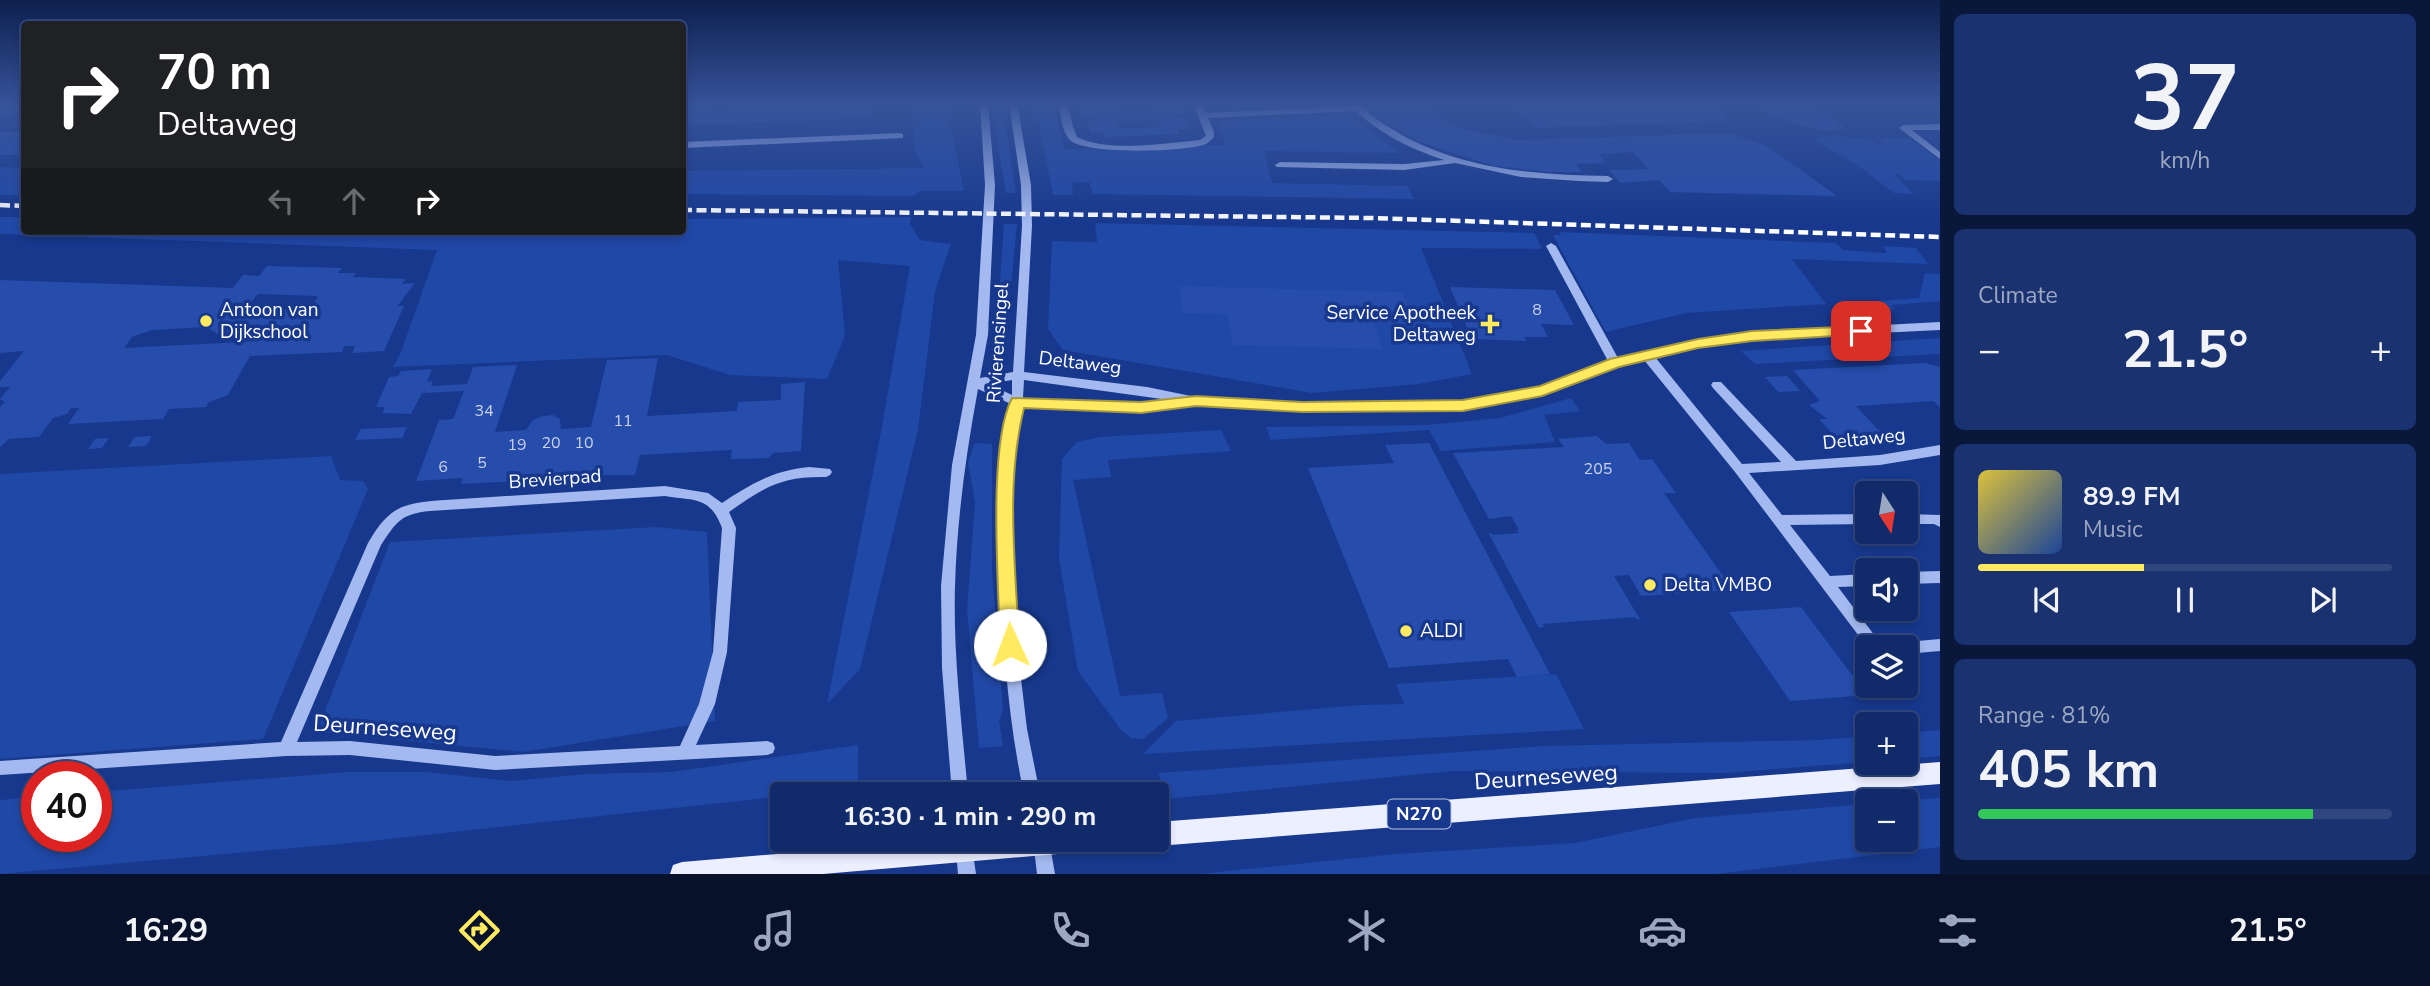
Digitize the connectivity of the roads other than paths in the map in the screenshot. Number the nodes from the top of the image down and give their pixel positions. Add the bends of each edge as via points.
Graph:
1 (711, 144) edge
2 (987, 144) edge
3 (1019, 144) edge
4 (1079, 144) edge
5 (1172, 144) edge
6 (1409, 144) edge
7 (686, 145) edge
8 (1925, 145) joint
9 (1940, 145) edge
10 (1940, 156) edge
11 (1455, 162) junction
12 (1280, 165) dead end
13 (1608, 179) dead end
14 (1550, 246) dead end
15 (1940, 326) edge
16 (1646, 354) junction
17 (1615, 363) junction
18 (1017, 375) junction
19 (975, 383) junction
20 (1717, 385) dead end
21 (1196, 401) junction
22 (1017, 402) junction
23 (1940, 450) edge
24 (1793, 466) junction
25 (1739, 469) junction
26 (826, 472) dead end
27 (722, 510) junction
28 (1855, 519) edge
29 (1918, 519) edge
30 (1778, 520) junction
31 (1940, 523) edge
32 (1940, 577) edge
33 (1918, 578) edge
34 (1855, 581) edge
35 (1828, 582) junction
36 (1867, 635) edge
37 (1940, 645) edge
38 (1918, 647) edge
39 (767, 748) dead end
40 (286, 749) junction
41 (684, 752) junction
42 (0, 768) edge
43 (1940, 773) edge
44 (959, 782) edge
45 (1030, 782) edge
46 (1169, 833) edge
47 (1043, 852) edge
48 (965, 855) edge
49 (682, 874) edge
50 (1046, 874) edge

1 - 7 street
2 - 19 street, Rivierensingel via 990,199
3 - 18 street, Rivierensingel via 1027,226
4 - 5 street via 1101,148
6 - 11 street
8 - 9 street
8 - 10 street
11 - 12 street via 1404,167
11 - 13 street via 1551,179
14 - 17 street
15 - 16 street, Deltaweg via 1752,336
16 - 17 street, Deltaweg
16 - 25 street
17 - 21 street, Deltaweg via 1542,391 1463,405 1302,407
18 - 19 street, Deltaweg
18 - 21 street, Deltaweg
18 - 22 street, Rivierensingel
19 - 22 street, Deltaweg
19 - 44 street, Rivierensingel via 958,465 948,586 949,668
20 - 24 street
21 - 22 street, Deltaweg via 1141,407
22 - 45 street, Rivierensingel via 1009,434 1005,511 1010,645
23 - 24 street, Deltaweg
24 - 25 street, Deltaweg
25 - 30 street
26 - 27 street via 797,470 764,480
27 - 40 street, Brevierpad via 708,498 665,491 411,508 394,515 376,543
27 - 41 street via 729,528 720,652 707,704
28 - 30 street
29 - 31 street
30 - 35 street
32 - 33 street
34 - 35 street
35 - 36 street
37 - 38 street
39 - 41 street, Deurneseweg
40 - 41 street, Deurneseweg via 350,748 495,763
40 - 42 street, Deurneseweg
43 - 46 main road, Deurneseweg / N270
47 - 50 street
48 - 49 main road

